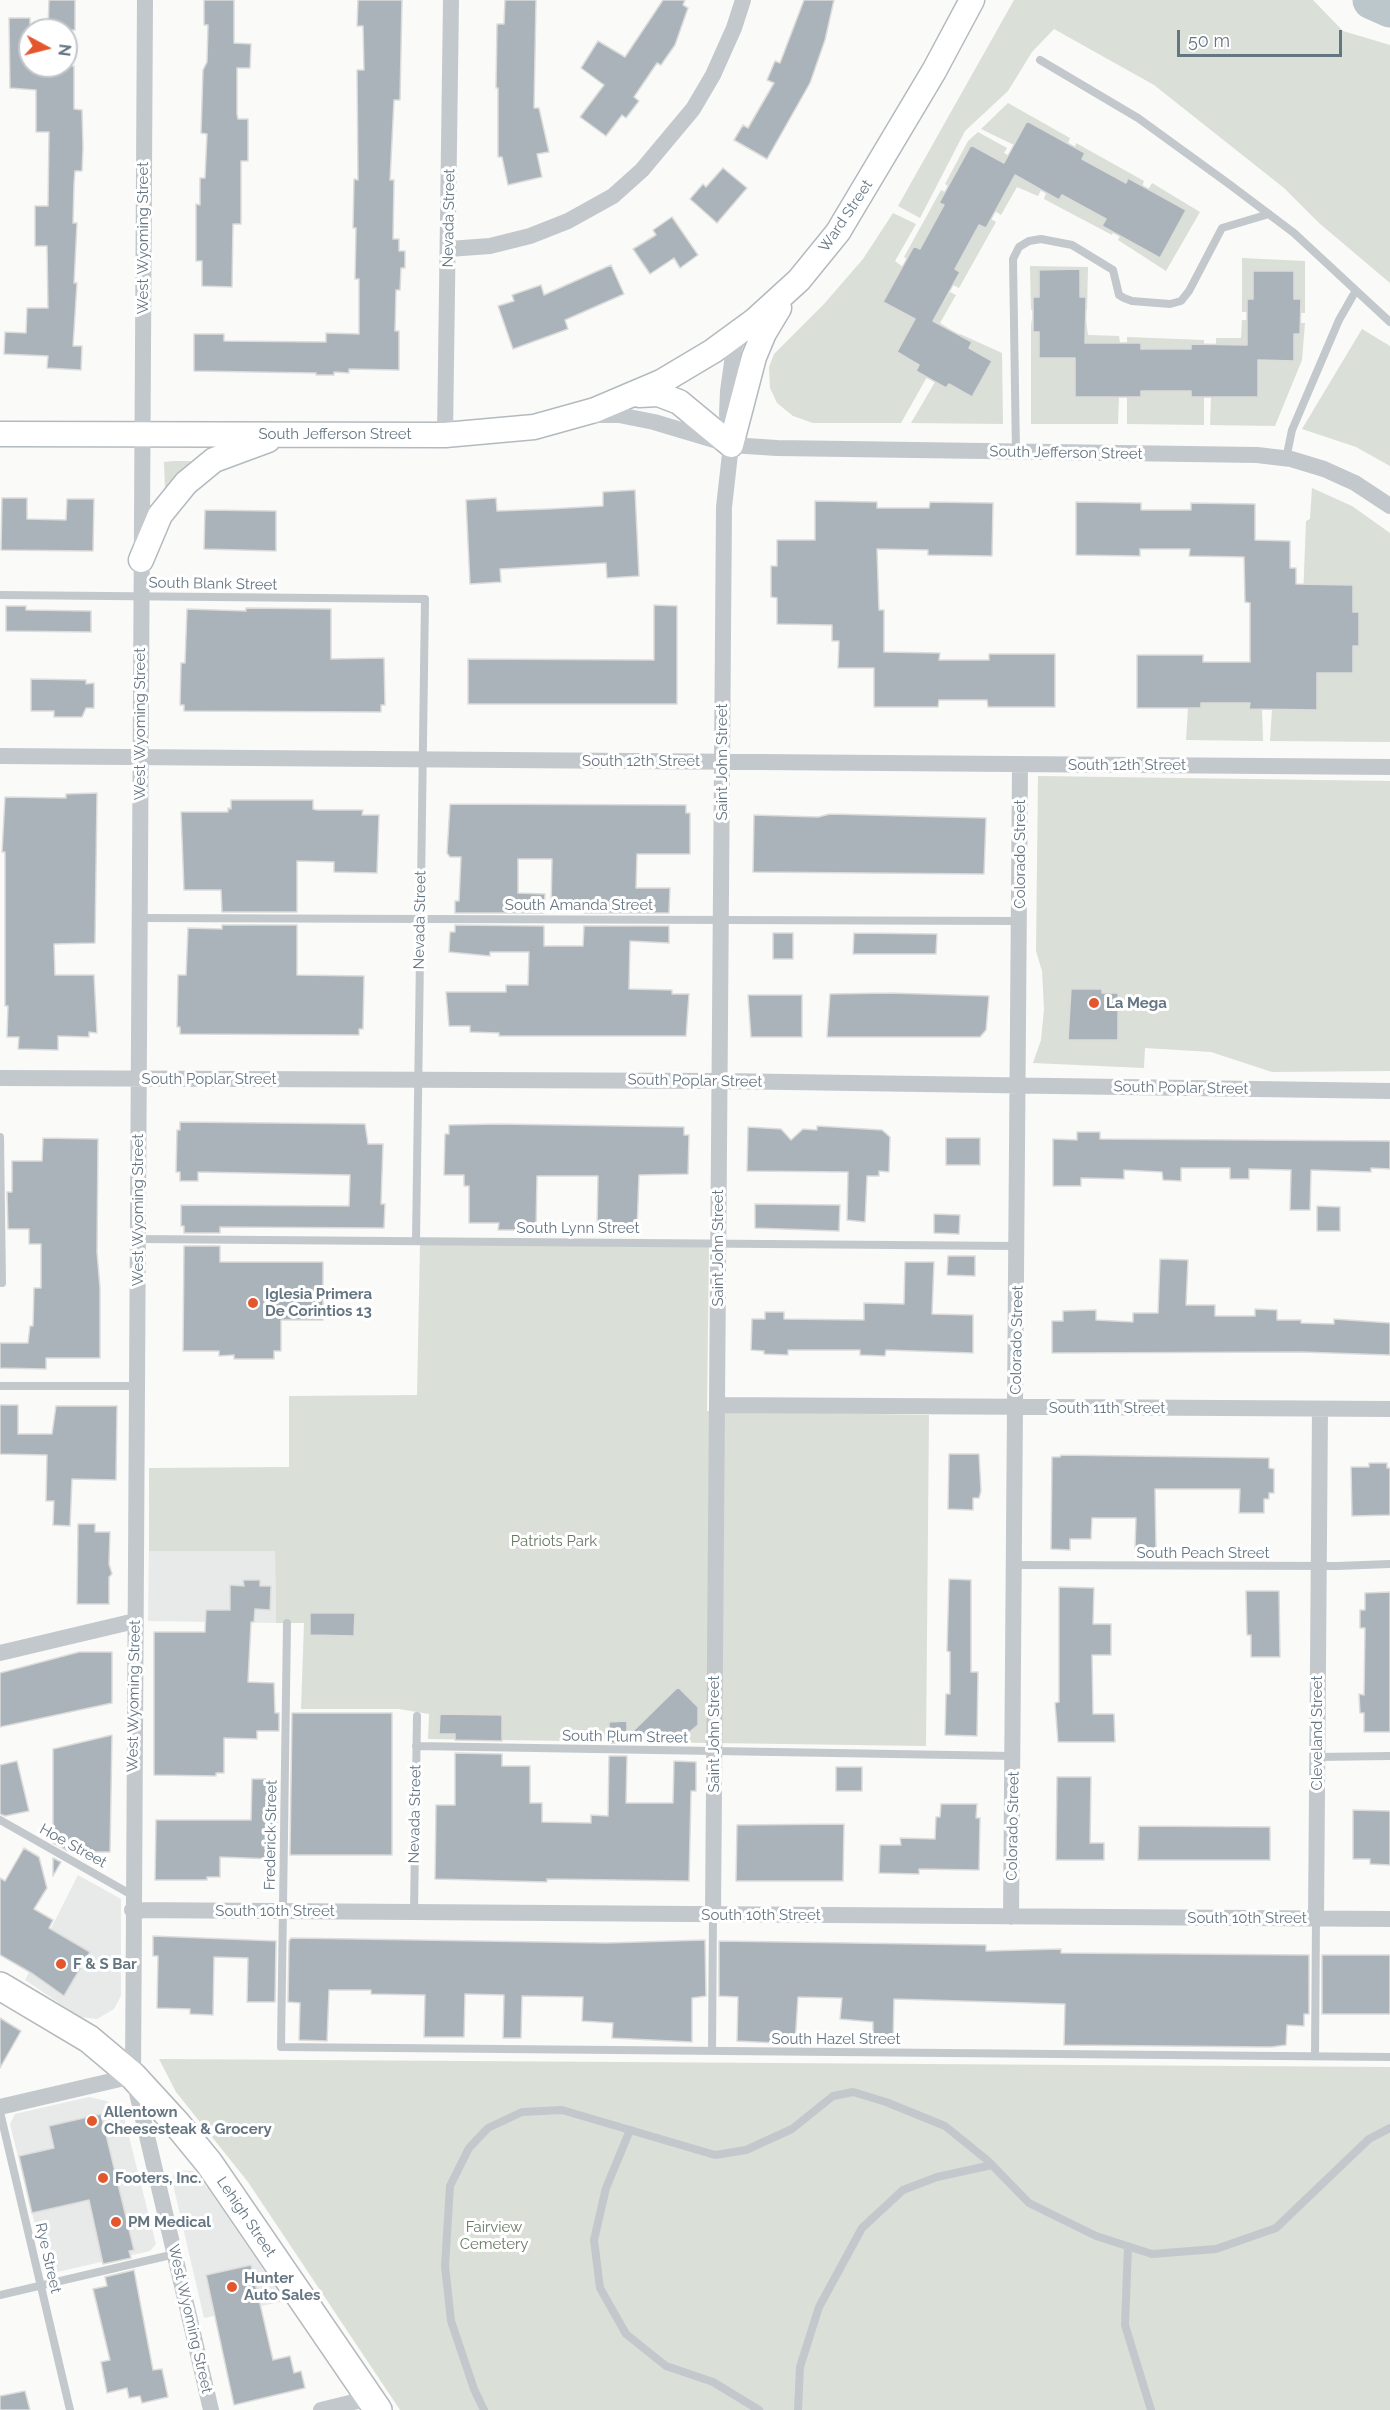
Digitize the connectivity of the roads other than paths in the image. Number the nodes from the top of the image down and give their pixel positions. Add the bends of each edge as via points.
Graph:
1 (145, 0) edge
2 (450, 0) edge
3 (743, 0) edge
4 (972, 0) edge
5 (1040, 60) dead end
6 (1269, 214) junction
7 (449, 249) junction
8 (799, 280) junction
9 (1355, 292) junction
10 (1390, 322) edge
11 (742, 330) junction
12 (662, 382) joint
13 (630, 395) junction
14 (571, 416) junction
15 (142, 433) junction
16 (0, 434) edge
17 (282, 434) junction
18 (445, 435) junction
19 (731, 445) junction
20 (1016, 453) junction
21 (1286, 459) junction
22 (1390, 506) edge
23 (141, 560) junction
24 (0, 595) edge
25 (141, 596) junction
26 (425, 600) joint
27 (0, 756) edge
28 (140, 758) junction
29 (423, 759) junction
30 (722, 762) junction
31 (1020, 764) junction
32 (1390, 767) edge
33 (139, 918) junction
34 (420, 918) junction
35 (721, 919) junction
36 (1019, 921) junction
37 (0, 1077) edge
38 (418, 1078) junction
39 (139, 1079) junction
40 (720, 1081) junction
41 (1020, 1087) junction
42 (1390, 1091) edge
43 (0, 1137) edge
44 (138, 1239) junction
45 (416, 1241) junction
46 (718, 1242) junction
47 (1018, 1246) junction
48 (2, 1283) dead end
49 (0, 1386) edge
50 (137, 1386) junction
51 (717, 1405) junction
52 (1017, 1408) junction
53 (1320, 1409) junction
54 (1390, 1409) edge
55 (1390, 1564) edge
56 (1015, 1565) junction
57 (1319, 1566) junction
58 (135, 1621) junction
59 (287, 1623) dead end
60 (0, 1653) edge
61 (417, 1716) dead end
62 (416, 1746) junction
63 (714, 1753) junction
64 (1013, 1755) junction
65 (1390, 1756) edge
66 (1317, 1757) junction
67 (0, 1820) edge
68 (132, 1903) junction
69 (283, 1911) junction
70 (414, 1912) junction
71 (713, 1914) junction
72 (1011, 1917) junction
73 (1316, 1919) junction
74 (1390, 1919) edge
75 (0, 1986) edge
76 (281, 2047) joint
77 (712, 2051) junction
78 (1315, 2056) junction
79 (1390, 2057) edge
80 (133, 2076) junction
81 (0, 2107) edge
82 (0, 2112) edge
83 (1390, 2128) edge
84 (630, 2130) junction
85 (992, 2165) junction
86 (1128, 2247) junction
87 (175, 2254) junction
88 (41, 2285) junction
89 (0, 2295) edge
90 (374, 2404) edge
91 (70, 2410) edge
92 (211, 2410) edge
93 (321, 2410) edge
94 (484, 2410) edge
95 (759, 2410) edge
96 (798, 2410) edge
97 (1151, 2410) edge

1 - 15 street, West Wyoming Street
2 - 7 street, Nevada Street
3 - 7 street via 713,75 693,109 649,163 612,196 568,222 530,236 490,246
4 - 8 main road, Ward Street via 861,195 838,232
5 - 6 lane via 1138,118
6 - 9 lane
6 - 20 lane via 1222,228 1188,291 1181,301 1170,304 1132,302 1119,295 1113,270 1072,245 1041,239 1019,247 1013,259
7 - 18 street, Nevada Street
8 - 11 main road, Ward Street
8 - 19 main road via 764,333
9 - 10 lane
9 - 21 lane via 1292,430
11 - 12 main road, Ward Street
11 - 19 street, Saint John Street via 734,348 728,391
12 - 13 main road, South Jefferson Street
13 - 14 main road, South Jefferson Street
13 - 19 main road via 668,396
14 - 18 main road, South Jefferson Street via 534,427
14 - 19 street, South Jefferson Street via 619,415
15 - 16 main road, South Jefferson Street
15 - 17 main road, South Jefferson Street
15 - 23 street, West Wyoming Street
17 - 18 main road, South Jefferson Street
17 - 23 main road via 214,460 186,483 160,514
19 - 20 street, South Jefferson Street
19 - 30 street, Saint John Street via 724,507
20 - 21 street, South Jefferson Street via 1257,455
21 - 22 street, South Jefferson Street via 1324,469 1355,483
23 - 25 street, West Wyoming Street
24 - 25 lane, South Blank Street
25 - 26 lane, South Blank Street
25 - 28 street, West Wyoming Street
26 - 29 lane, Nevada Street
27 - 28 street, South 12th Street
28 - 29 street, South 12th Street
28 - 33 street, West Wyoming Street
29 - 30 street, South 12th Street
29 - 34 lane, Nevada Street
30 - 31 street, South 12th Street
30 - 35 street, Saint John Street
31 - 32 street, South 12th Street
31 - 36 street, Colorado Street
33 - 34 lane, South Amanda Street
33 - 39 street, West Wyoming Street
34 - 35 lane, South Amanda Street
34 - 38 lane, Nevada Street
35 - 36 lane, South Amanda Street
35 - 40 street, Saint John Street
36 - 41 street, Colorado Street
37 - 39 street, South Poplar Street
38 - 39 street, South Poplar Street
38 - 40 street, South Poplar Street
38 - 45 lane, Nevada Street
39 - 44 street, West Wyoming Street
40 - 41 street, South Poplar Street
40 - 46 street, Saint John Street
41 - 42 street, South Poplar Street
41 - 47 street, Colorado Street
43 - 48 lane
44 - 45 lane, South Lynn Street
44 - 50 street, West Wyoming Street
45 - 46 lane, South Lynn Street
46 - 47 lane, South Lynn Street
46 - 51 street, Saint John Street
47 - 52 street, Colorado Street
49 - 50 lane
50 - 58 street, West Wyoming Street
51 - 52 street, South 11th Street
51 - 63 street, Saint John Street
52 - 53 street, South 11th Street
52 - 56 street, Colorado Street
53 - 54 street, South 11th Street
53 - 57 street, Cleveland Street
55 - 57 lane, South Peach Street
56 - 57 lane, South Peach Street
56 - 64 street, Colorado Street
57 - 66 street, Cleveland Street
58 - 60 street
58 - 68 street, West Wyoming Street
59 - 69 lane, Frederick Street
61 - 62 lane, Nevada Street
62 - 63 lane, South Plum Street
62 - 70 lane, Nevada Street
63 - 64 lane, South Plum Street
63 - 71 street, Saint John Street
64 - 72 street, Colorado Street
65 - 66 lane
66 - 73 street, Cleveland Street
67 - 68 lane, Hoe Street
68 - 69 street, South 10th Street
68 - 80 street, West Wyoming Street
69 - 70 street, South 10th Street
69 - 76 lane, Frederick Street
70 - 71 street, South 10th Street
71 - 72 street, South 10th Street
71 - 77 lane, Saint John Street
72 - 73 street, South 10th Street
73 - 74 street, South 10th Street
73 - 78 lane, Cleveland Street
75 - 80 main road, Lehigh Street via 89,2039
76 - 77 lane, South Hazel Street
77 - 78 lane, South Hazel Street
78 - 79 lane, South Hazel Street
80 - 81 street
80 - 87 street, West Wyoming Street
80 - 90 main road, Lehigh Street via 209,2163
82 - 88 lane, Rye Street
83 - 86 lane via 1370,2139 1276,2228 1216,2249 1152,2254
84 - 85 lane via 715,2155 746,2150 792,2129 833,2096 853,2092 945,2127
84 - 94 lane via 562,2110 522,2112 488,2128 469,2148 450,2186 445,2266 451,2321
84 - 95 lane via 606,2188 594,2240 600,2288 626,2334 666,2366 713,2382
85 - 86 lane via 1029,2203
85 - 96 lane via 937,2177 903,2190 862,2229 819,2307 800,2367
86 - 97 lane via 1125,2325
87 - 88 lane
87 - 92 street, West Wyoming Street
88 - 89 lane
88 - 91 lane, Rye Street
90 - 93 street

